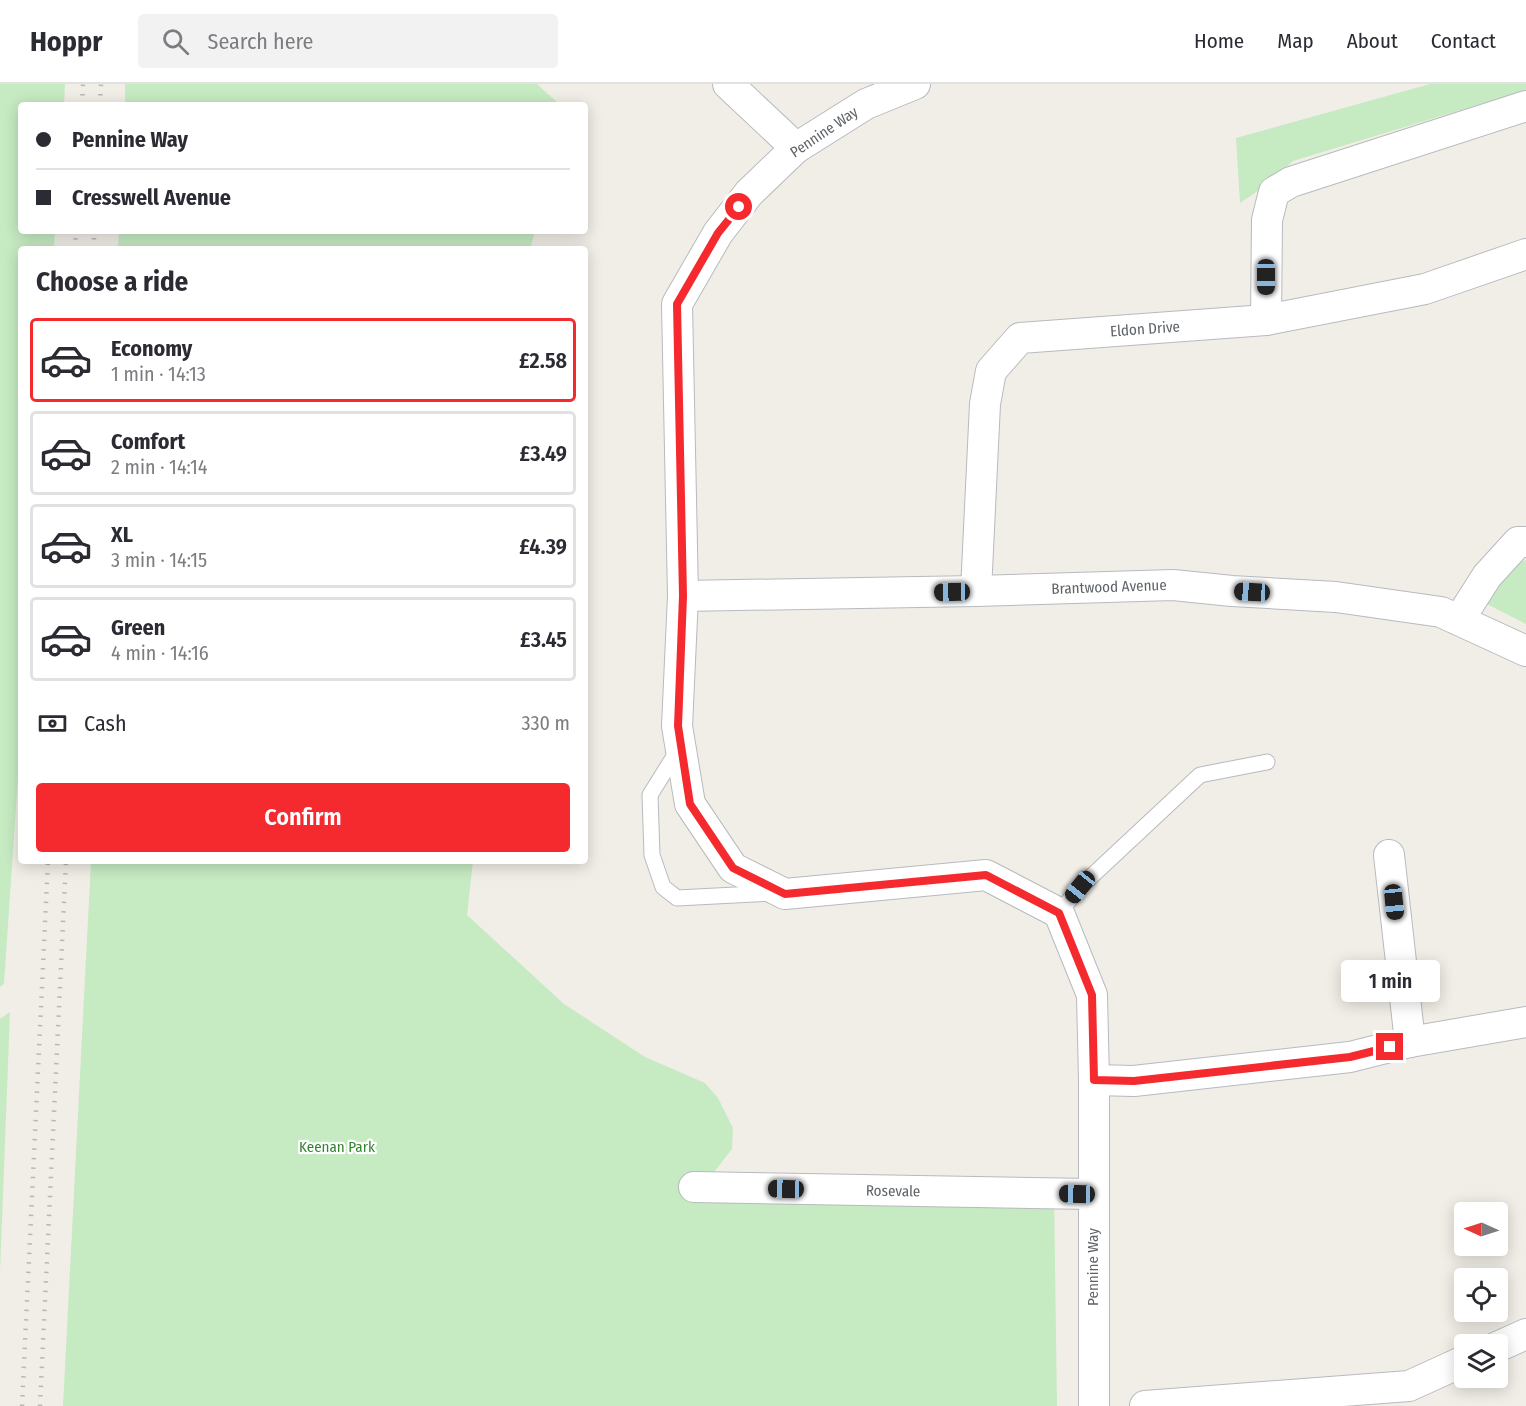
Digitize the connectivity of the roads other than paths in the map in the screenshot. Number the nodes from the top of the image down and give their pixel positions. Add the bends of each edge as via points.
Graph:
1 (728, 84) edge
2 (915, 84) edge
3 (1526, 106) edge
4 (796, 148) junction
5 (1526, 254) edge
6 (1266, 320) junction
7 (1526, 542) edge
8 (976, 591) junction
9 (683, 596) junction
10 (1459, 620) junction
11 (1526, 651) edge
12 (681, 746) junction
13 (1267, 762) dead end
14 (1389, 855) dead end
15 (782, 893) junction
16 (1059, 913) junction
17 (1526, 1022) edge
18 (1410, 1042) junction
19 (1094, 1080) junction
20 (694, 1187) dead end
21 (1093, 1194) junction
22 (1526, 1334) edge
23 (1508, 1342) edge
24 (1454, 1366) edge
25 (1094, 1406) edge
26 (1144, 1406) edge

1 - 4 street
2 - 4 street, Pennine Way via 866,104
3 - 6 street via 1291,182 1274,192 1267,220
4 - 9 street, Pennine Way via 749,193 718,233 677,304
5 - 6 street, Eldon Drive via 1425,289
6 - 8 street, Eldon Drive via 1020,338 992,371 985,404
7 - 10 street via 1518,542 1486,576
8 - 9 street, Brantwood Avenue
8 - 10 street, Brantwood Avenue via 1173,585 1336,597 1441,612
9 - 12 street, Pennine Way via 678,726
10 - 11 street, Brantwood Avenue
12 - 15 street, Pennine Way via 690,804 733,868
12 - 15 lane via 650,795 652,855 663,888 677,898
13 - 16 lane via 1200,775 1080,887
14 - 18 street
15 - 16 street, Pennine Way via 986,875
16 - 19 street, Pennine Way via 1092,995
17 - 18 street
18 - 19 street via 1350,1057 1134,1081
19 - 21 street, Pennine Way
20 - 21 street, Rosevale
21 - 25 street, Pennine Way
22 - 23 street
24 - 26 street via 1409,1386

